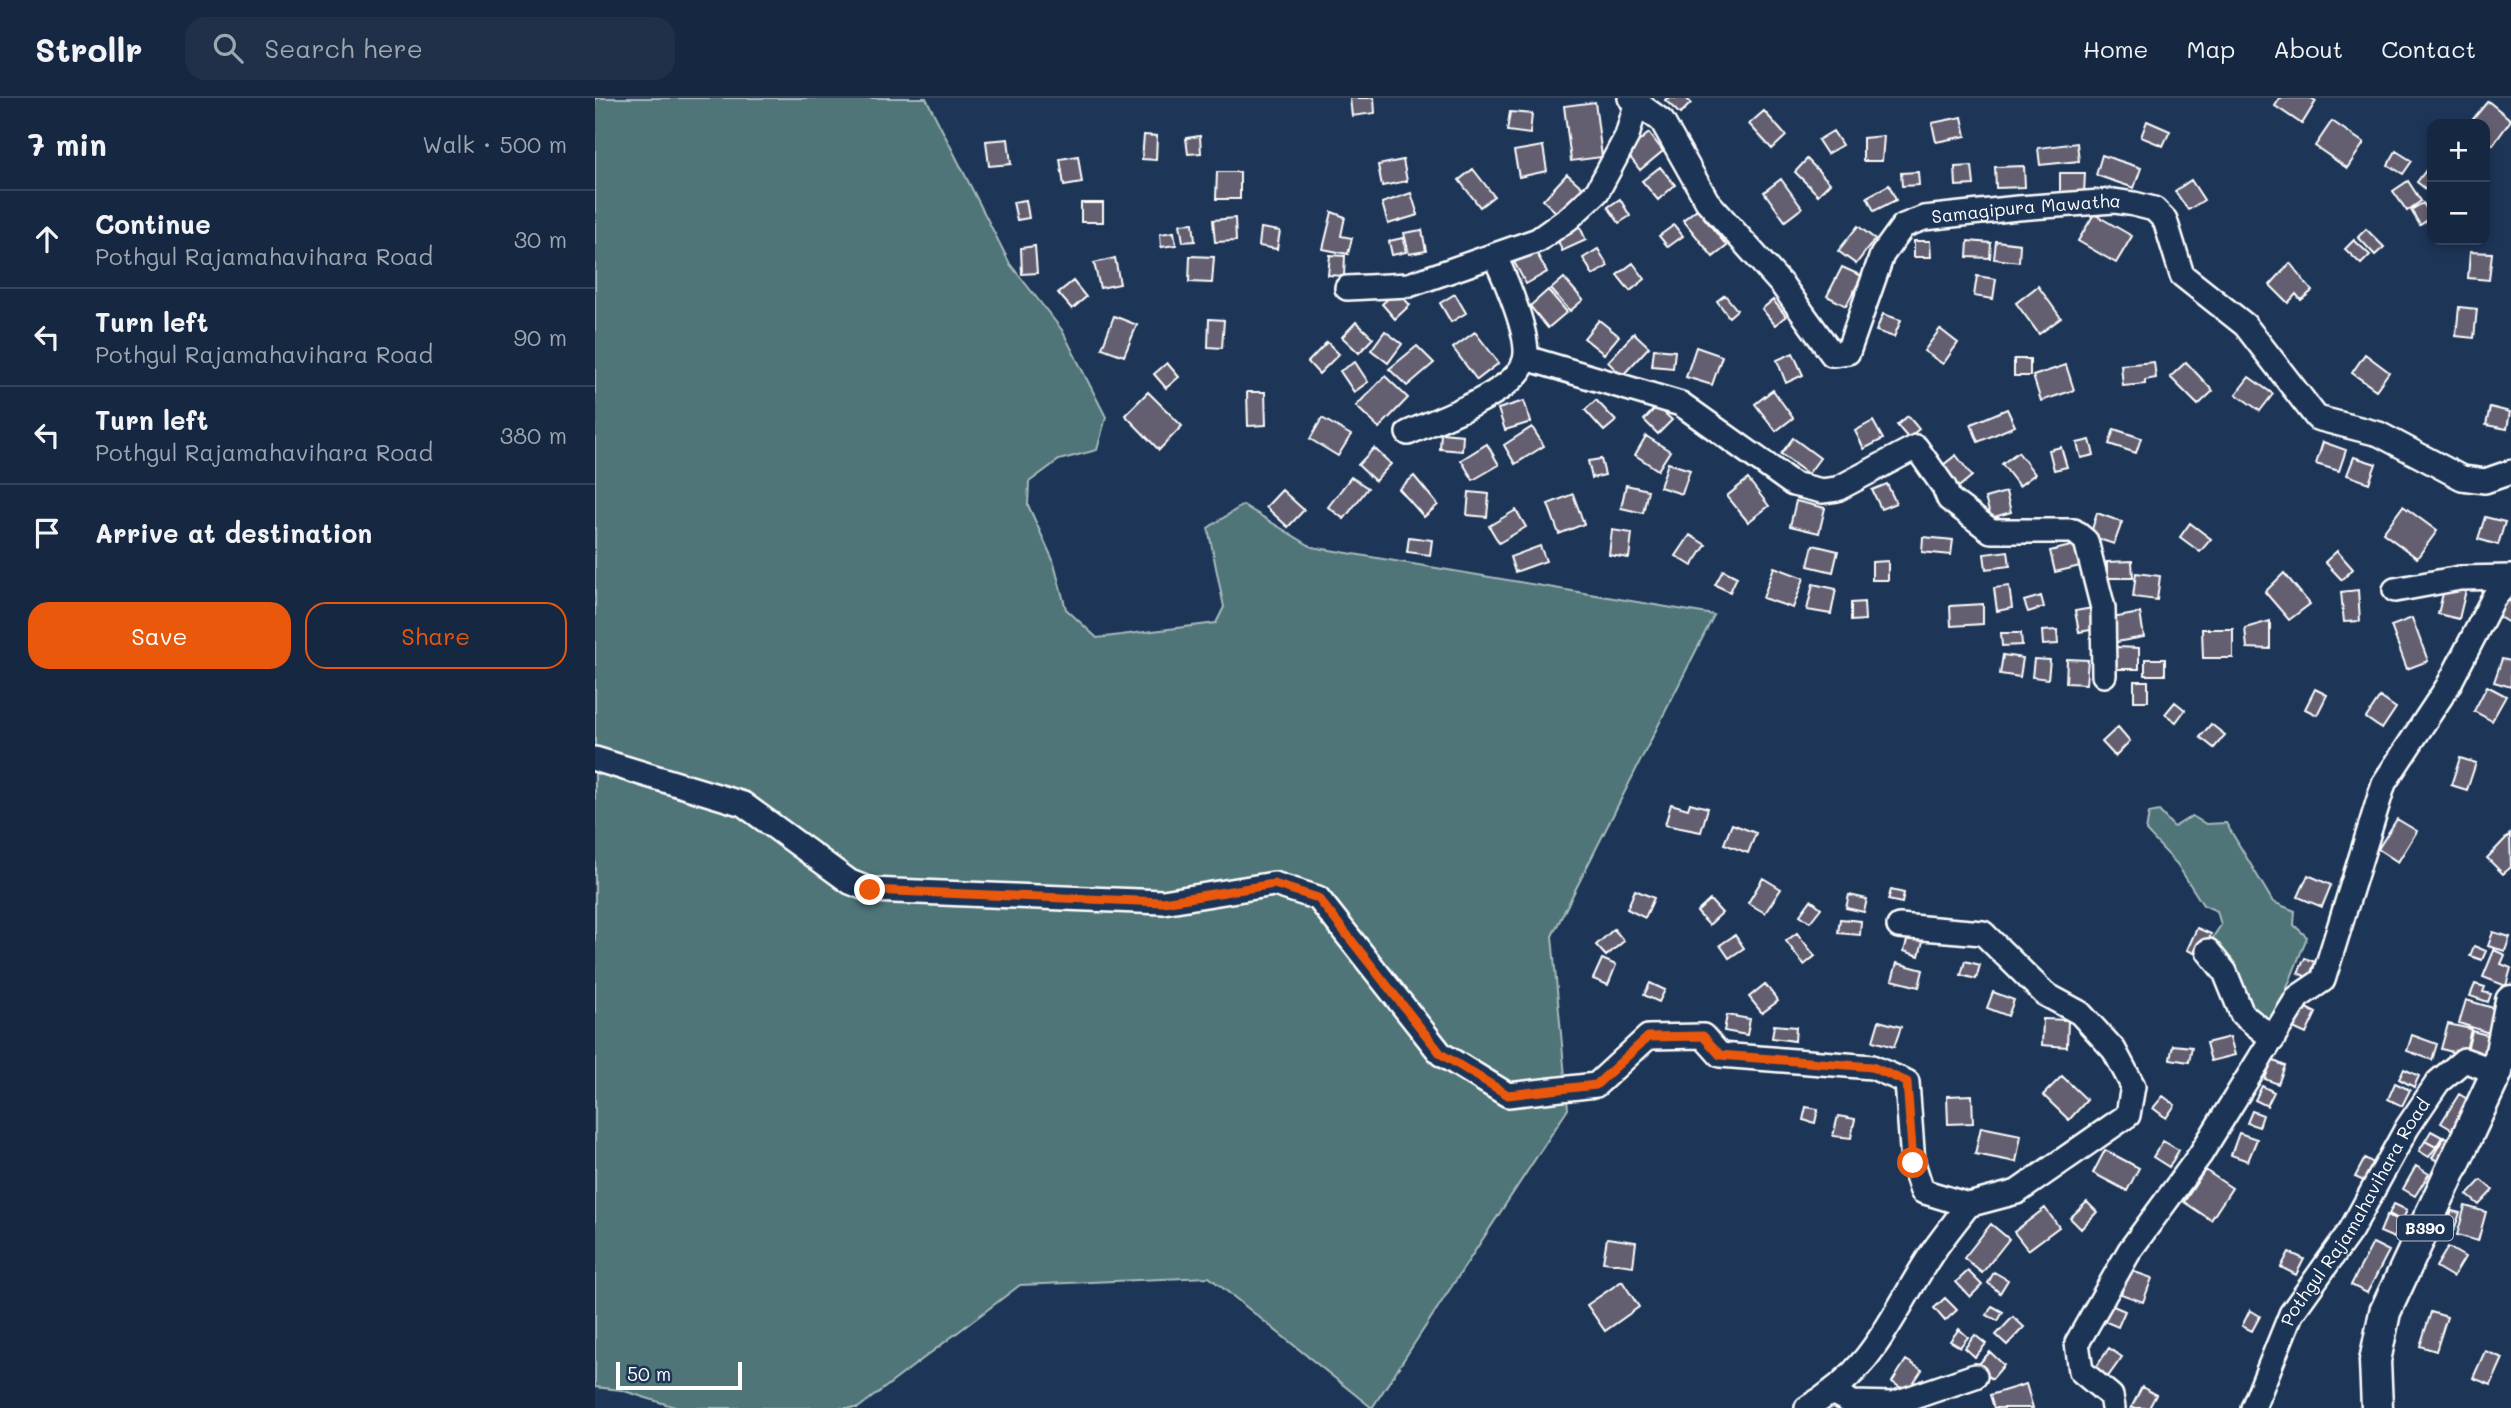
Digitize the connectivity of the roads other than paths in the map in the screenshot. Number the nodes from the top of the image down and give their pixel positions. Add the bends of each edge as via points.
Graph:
1 (1633, 99) edge
2 (1495, 257) junction
3 (1347, 288) dead end
4 (1526, 358) junction
5 (1408, 433) dead end
6 (2511, 472) edge
7 (2511, 579) edge
8 (2396, 590) dead end
9 (2104, 675) dead end
10 (595, 759) edge
11 (1899, 926) dead end
12 (2208, 951) dead end
13 (2511, 1001) edge
14 (2273, 1039) junction
15 (2497, 1072) junction
16 (1968, 1205) junction
17 (1975, 1376) dead end
18 (1834, 1393) junction
19 (1807, 1408) edge
20 (2113, 1408) edge
21 (2253, 1408) edge
22 (2377, 1408) edge

1 - 2 street via 1627,136 1597,192 1538,240
1 - 6 street, Samagipura Mawatha via 1662,121 1707,201 1783,286 1832,354 1848,352 1882,255 1903,226 1924,218 2114,201 2154,209 2165,220 2182,275 2245,325 2317,418 2379,434 2462,478 2485,481
2 - 3 street via 1409,285
2 - 4 street via 1515,299
4 - 5 street via 1517,374 1495,393
4 - 9 street via 1681,404 1793,484 1822,491 1837,489 1916,447 1948,499 1991,531 2074,531 2086,541 2103,608
7 - 8 street via 2460,578
7 - 14 street via 2494,597 2448,686 2384,783 2323,980 2298,997
10 - 16 street via 743,803 850,881 870,890 1163,902 1274,884 1318,898 1441,1054 1508,1095 1596,1085 1648,1037 1703,1036 1720,1055 1872,1067 1907,1082 1913,1163 1922,1191
11 - 16 street via 1983,933 2045,994 2080,1013 2114,1050 2133,1086 2128,1115 2017,1192
12 - 14 street via 2225,972 2242,1014
13 - 15 main road, B390
14 - 20 street via 2200,1155 2130,1250 2077,1343 2081,1371 2111,1396
15 - 21 street, Pothgul Rajamahavihara Road via 2464,1060 2438,1082 2351,1230 2291,1314
15 - 22 main road, B390 via 2385,1312 2375,1361
16 - 18 street via 1932,1254 1875,1350
17 - 18 street via 1893,1404 1853,1403
18 - 19 street

